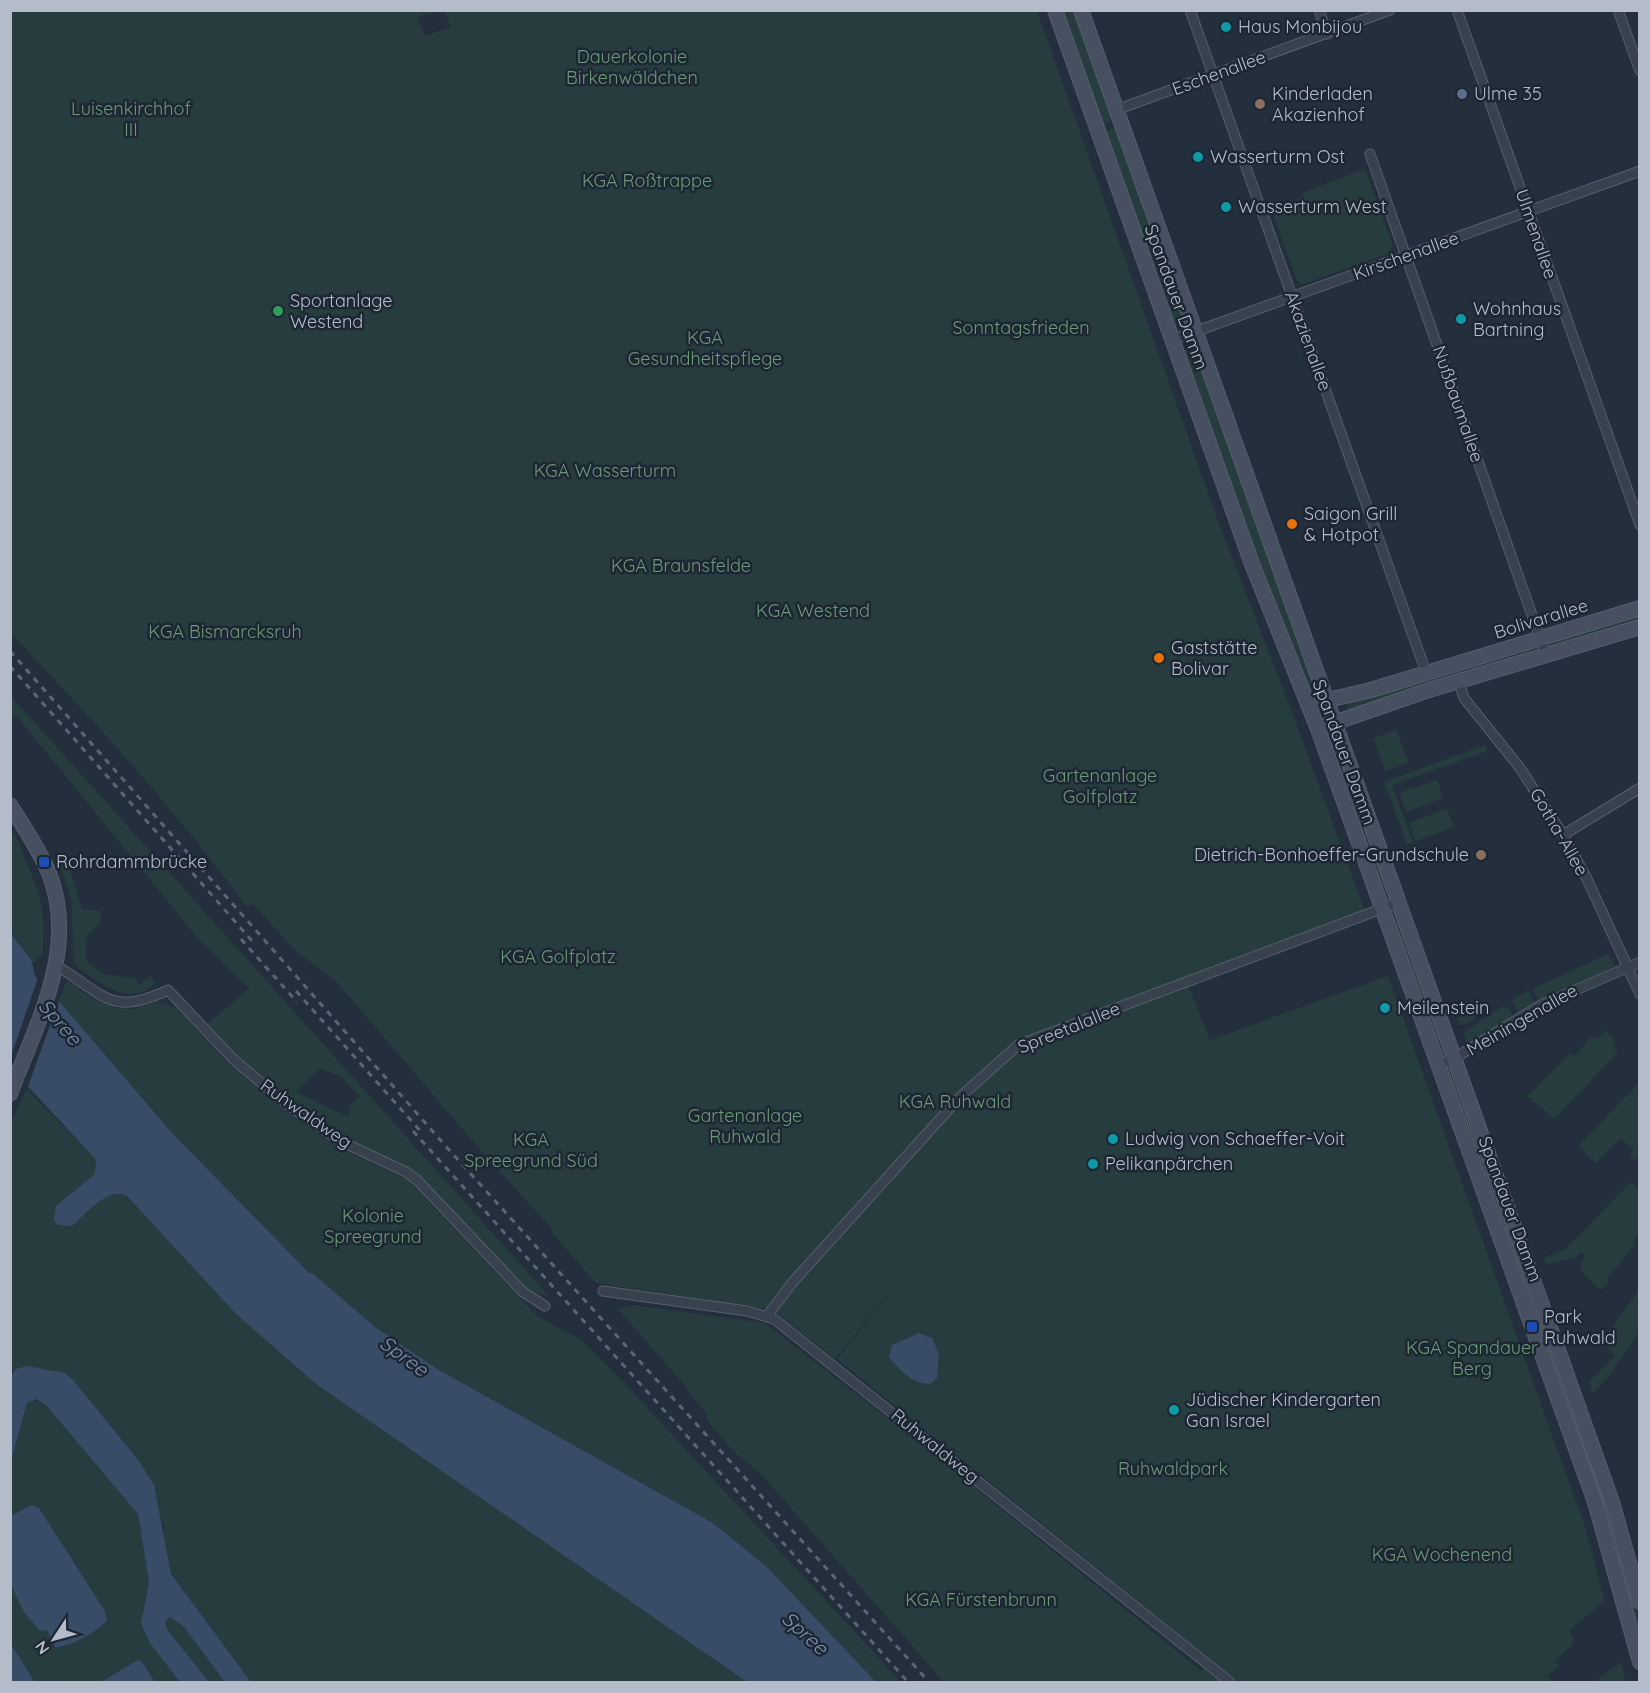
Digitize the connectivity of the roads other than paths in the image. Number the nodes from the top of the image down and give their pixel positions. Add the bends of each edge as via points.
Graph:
1 (1055, 10) edge
2 (1081, 10) edge
3 (1190, 10) edge
4 (1319, 10) edge
5 (1390, 10) edge
6 (1457, 10) edge
7 (1618, 10) edge
8 (1327, 34) junction
9 (1640, 70) edge
10 (1213, 76) junction
11 (1116, 110) junction
12 (1370, 154) dead end
13 (1640, 171) edge
14 (1528, 212) junction
15 (1406, 256) junction
16 (1292, 297) junction
17 (1195, 332) junction
18 (1172, 340) junction
19 (1640, 525) edge
20 (1640, 608) edge
21 (1640, 627) edge
22 (1541, 639) junction
23 (1546, 655) junction
24 (1454, 664) junction
25 (1426, 672) junction
26 (1459, 682) junction
27 (1432, 689) junction
28 (1325, 700) junction
29 (1309, 706) junction
30 (1333, 723) junction
31 (1318, 729) junction
32 (1640, 788) edge
33 (10, 805) edge
34 (1563, 835) junction
35 (1397, 903) junction
36 (1382, 908) junction
37 (1640, 962) edge
38 (1628, 965) junction
39 (56, 970) junction
40 (1640, 994) edge
41 (1453, 1059) junction
42 (1439, 1065) junction
43 (10, 1094) edge
44 (603, 1291) dead end
45 (545, 1306) dead end
46 (767, 1316) junction
47 (1640, 1602) edge
48 (1637, 1645) edge
49 (1640, 1662) edge
50 (1230, 1683) edge

1 - 18 main road, Spandauer Damm
2 - 11 main road, Spandauer Damm
3 - 10 street, Akazienallee
4 - 8 street
5 - 8 street, Eschenallee
6 - 14 street, Ulmenallee
7 - 9 street
8 - 10 street, Eschenallee
10 - 11 street, Eschenallee
10 - 16 street, Akazienallee
11 - 17 main road, Spandauer Damm
12 - 15 street, Nußbaumallee
13 - 14 street, Kirschenallee
14 - 15 street, Kirschenallee
14 - 19 street, Ulmenallee
15 - 16 street, Kirschenallee
15 - 22 street, Nußbaumallee
16 - 17 street, Kirschenallee
16 - 25 street, Akazienallee
17 - 18 street, Kirschenallee
17 - 28 main road, Spandauer Damm
18 - 29 main road, Spandauer Damm via 1271,615
20 - 22 main road, Bolivarallee
21 - 23 main road, Bolivarallee
22 - 23 street, Nußbaumallee
22 - 24 main road, Bolivarallee
23 - 26 main road, Bolivarallee
24 - 25 main road, Bolivarallee
24 - 26 main road
25 - 27 main road
25 - 28 main road, Bolivarallee
26 - 27 main road, Bolivarallee
26 - 34 street, Gotha-Allee via 1464,698 1520,768
27 - 30 main road, Bolivarallee
28 - 29 main road, Bolivarallee
28 - 30 main road, Spandauer Damm
29 - 31 main road, Spandauer Damm
30 - 31 main road, Bolivarallee
30 - 35 main road, Spandauer Damm
31 - 36 main road, Spandauer Damm
32 - 34 street
33 - 39 main road via 53,886 58,910
34 - 38 street, Gotha-Allee
35 - 36 street, Spreetalallee
35 - 41 main road, Spandauer Damm
36 - 42 main road, Spandauer Damm
36 - 46 street, Spreetalallee via 1018,1045 959,1098 792,1283
37 - 38 street, Meiningenallee
38 - 40 street, Gotha-Allee
38 - 41 street, Meiningenallee via 1541,1005
39 - 43 main road
39 - 45 street, Ruhwaldweg via 118,1003 140,1002 168,990 233,1059 285,1103 338,1140 417,1180 523,1292
41 - 42 street, Meiningenallee
41 - 47 main road, Spandauer Damm via 1612,1502
42 - 48 main road, Spandauer Damm via 1595,1502
44 - 46 street, Ruhwaldweg
46 - 50 street, Ruhwaldweg via 810,1346
48 - 49 main road, Spandauer Damm

